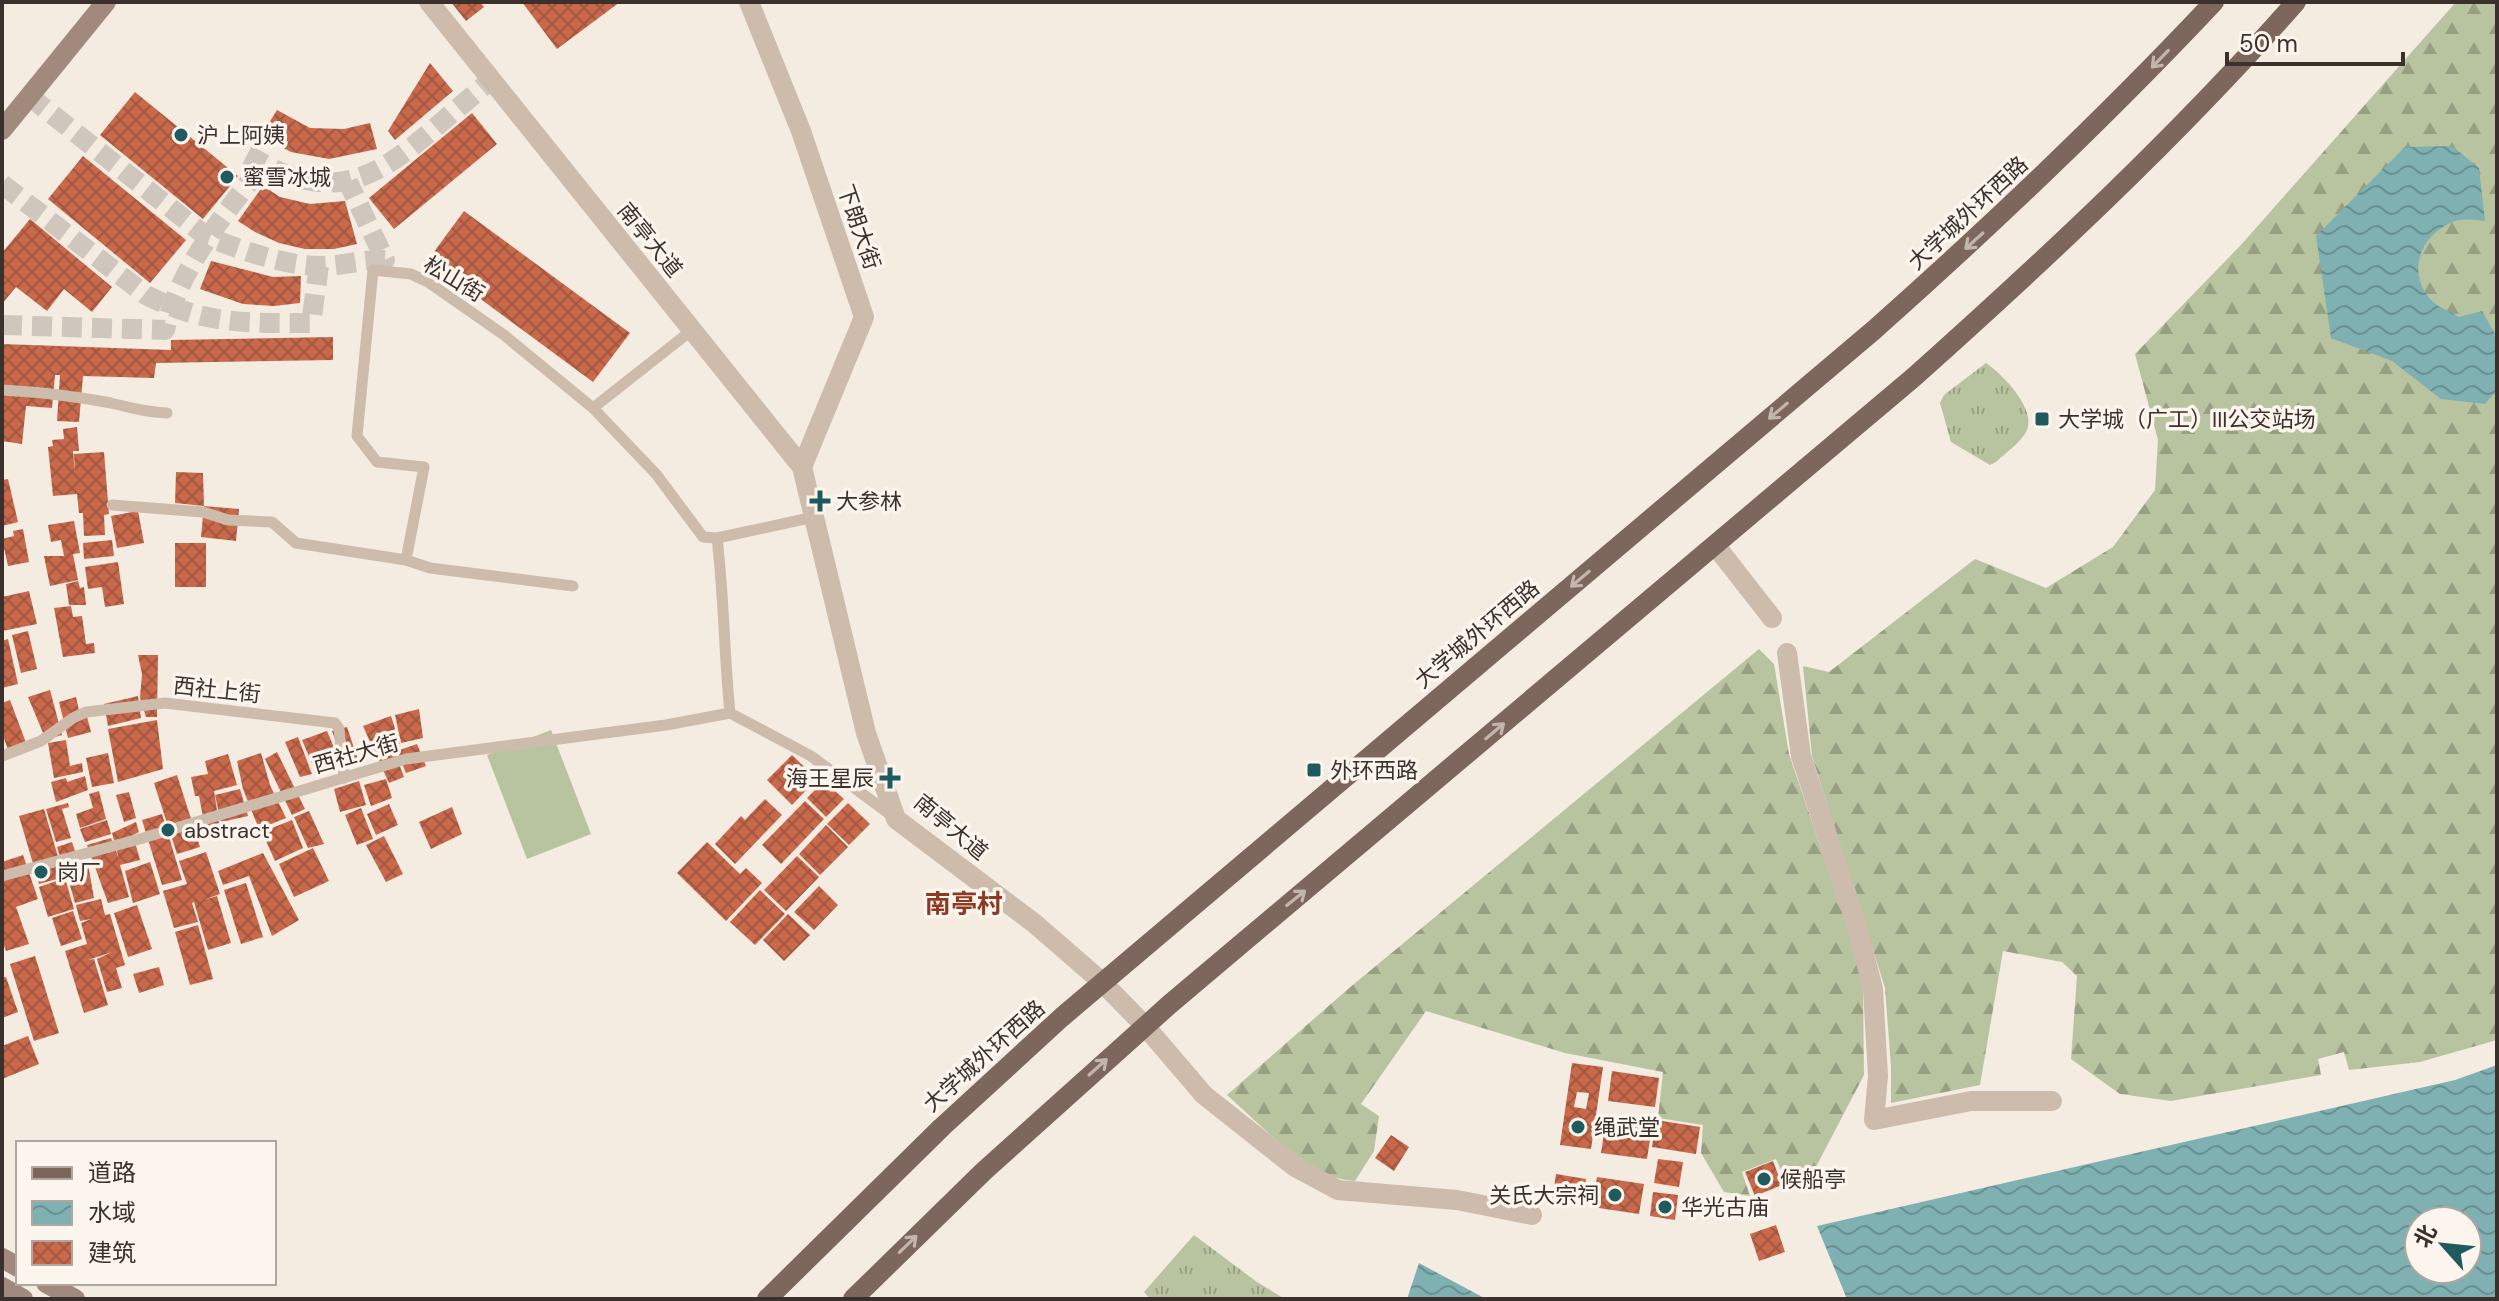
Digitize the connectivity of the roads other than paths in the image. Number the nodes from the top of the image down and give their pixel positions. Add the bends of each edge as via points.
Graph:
1 (106, 2) edge
2 (429, 2) edge
3 (749, 2) edge
4 (2214, 2) edge
5 (2296, 2) edge
6 (2, 130) edge
7 (692, 330) junction
8 (2, 390) edge
9 (593, 408) junction
10 (167, 413) dead end
11 (802, 467) junction
12 (112, 505) dead end
13 (814, 517) junction
14 (717, 538) junction
15 (1715, 545) junction
16 (406, 560) junction
17 (573, 586) dead end
18 (1772, 618) dead end
19 (1787, 653) dead end
20 (730, 713) junction
21 (2, 756) edge
22 (344, 778) junction
23 (896, 819) junction
24 (2, 876) edge
25 (1102, 982) junction
26 (1145, 1026) junction
27 (2052, 1101) dead end
28 (1532, 1215) dead end
29 (50, 1285) edge
30 (2, 1287) edge
31 (23, 1299) edge
32 (75, 1299) edge
33 (767, 1299) edge
34 (853, 1299) edge

1 - 6 street
2 - 7 street, 南亭大道
3 - 11 street, 下朗大街 via 801,131 864,317
4 -> 25 main road, 大学城外环西路 via 2057,163 1874,330
5 - 15 main road via 2192,115 2028,275
7 - 9 lane
7 - 11 street, 南亭大道
8 - 10 lane
9 - 14 lane, 松山街 via 656,474 703,537
9 - 16 lane, 松山街 via 504,335 428,282 411,274 373,270 357,436 377,462 424,467
11 - 13 street, 南亭大道
12 - 16 lane via 272,522 296,543
13 - 14 lane
13 - 23 street, 南亭大道 via 866,733
14 - 20 lane
15 - 18 street
26 -> 15 main road
16 - 17 lane via 430,568
19 - 27 street via 1801,756 1873,989 1878,1076 1874,1120 1971,1101
20 - 22 lane, 西社大街 via 406,759
20 - 23 lane via 811,756
21 - 22 lane, 西社上街 via 41,741 86,712 165,703 335,723
22 - 24 lane, 西社大街
23 - 25 street, 南亭大道
25 - 26 street, 南亭大道
25 - 33 main road, 大学城外环西路 via 952,1117
26 - 28 street, 南亭大道 via 1204,1095 1295,1167 1338,1190 1457,1200
34 -> 26 main road
29 - 32 street
30 - 31 street

